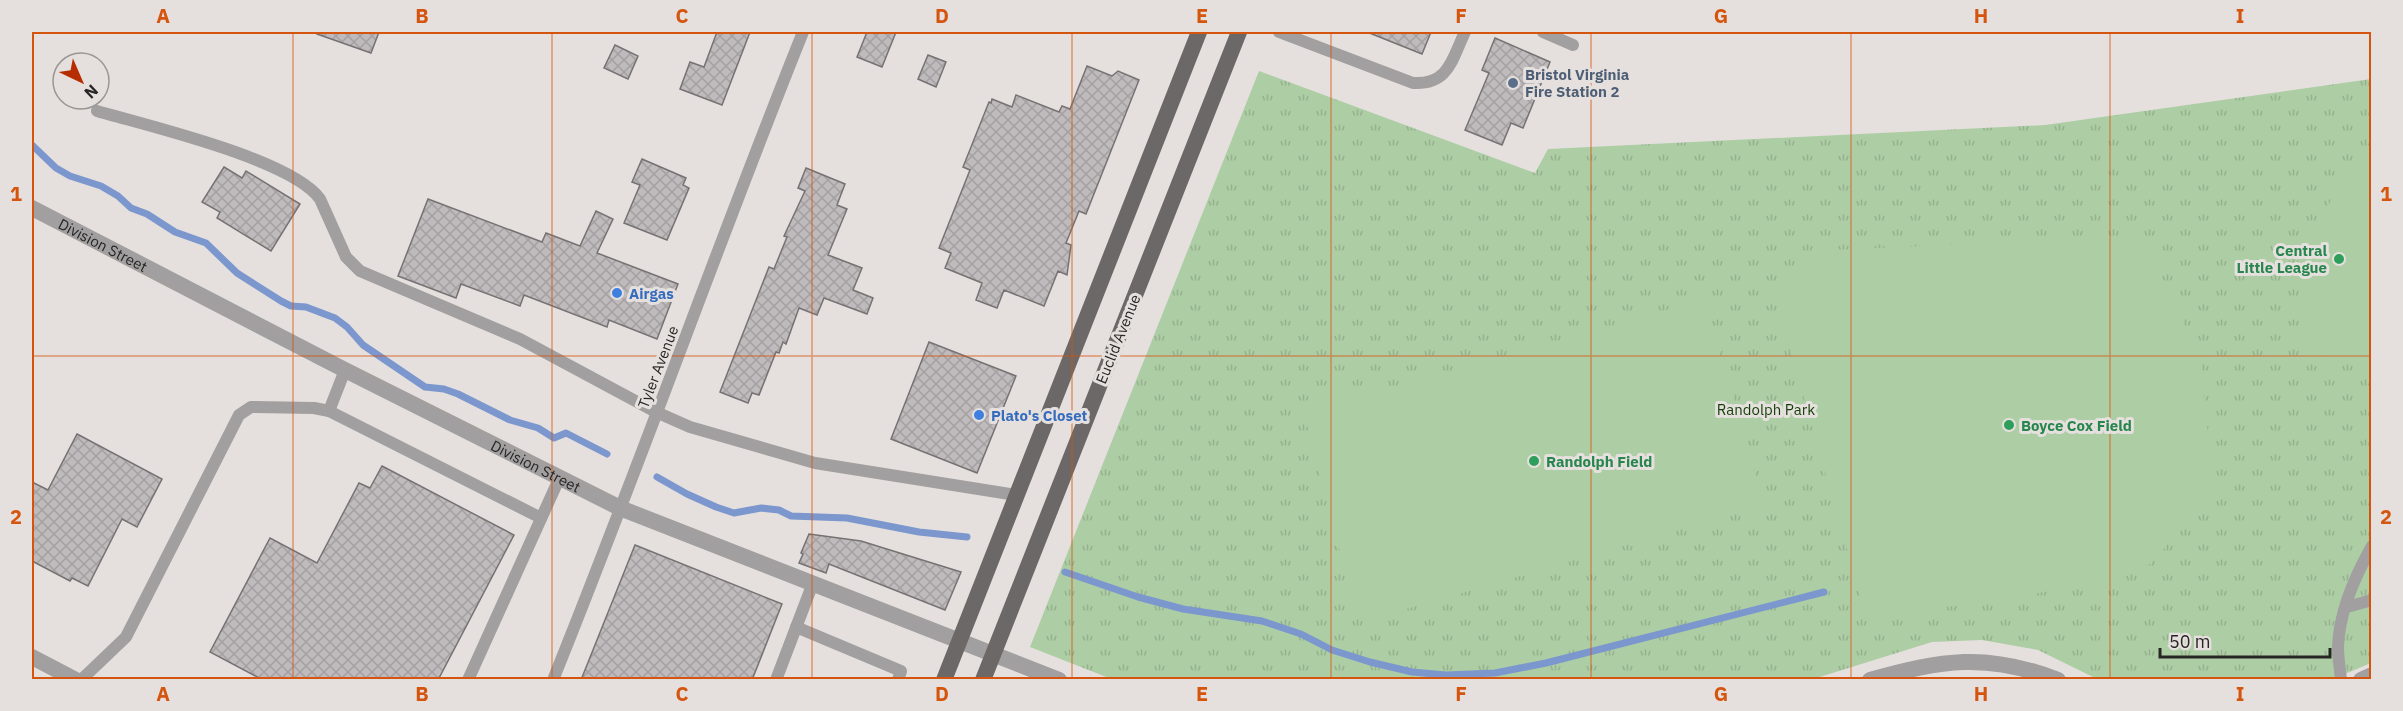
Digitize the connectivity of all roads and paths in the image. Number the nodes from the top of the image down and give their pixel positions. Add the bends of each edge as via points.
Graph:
1 (803, 32) edge
2 (1199, 32) edge
3 (1239, 32) edge
4 (1279, 32) edge
5 (1465, 32) edge
6 (1543, 32) edge
7 (1573, 45) dead end
8 (97, 111) dead end
9 (32, 208) edge
10 (345, 370) junction
11 (329, 411) junction
12 (656, 412) junction
13 (559, 479) junction
14 (1016, 495) junction
15 (620, 508) junction
16 (541, 518) junction
17 (2372, 546) edge
18 (813, 583) junction
19 (2372, 600) edge
20 (2347, 607) junction
21 (796, 627) junction
22 (959, 640) junction
23 (994, 653) junction
24 (32, 657) edge
25 (2372, 675) edge
26 (76, 680) edge
27 (81, 680) edge
28 (468, 680) edge
29 (553, 680) edge
30 (776, 680) edge
31 (898, 680) edge
32 (944, 680) edge
33 (983, 680) edge
34 (1059, 680) edge
35 (1870, 680) edge
36 (2058, 680) edge
37 (2341, 680) edge
38 (2361, 680) edge

1 - 12 lane, Tyler Avenue
2 - 14 main road
3 - 23 main road, Euclid Avenue
4 - 5 lane via 1413,83 1426,84 1447,70
6 - 7 lane
8 - 12 lane via 236,152 297,178 314,190 346,257 360,271 520,339
9 - 10 street, Division Street
10 - 11 lane
10 - 13 street, Division Street
11 - 16 lane
11 - 27 lane via 250,407 239,415 126,637
12 - 14 lane via 690,428 815,463
12 - 15 lane, Tyler Avenue
13 - 15 street, Division Street
13 - 16 lane
14 - 22 main road
15 - 18 street, Division Street
15 - 29 lane, Tyler Avenue
16 - 28 lane
17 - 20 lane via 2360,567
18 - 21 lane
18 - 22 street, Division Street
19 - 20 lane
20 - 37 lane via 2339,637
21 - 30 lane
21 - 31 lane via 901,671
22 - 23 street, Division Street
22 - 32 main road
23 - 33 main road, Euclid Avenue
23 - 34 street, Division Street
24 - 26 street
25 - 38 street
35 - 36 street via 1920,666 1962,661 1998,663

